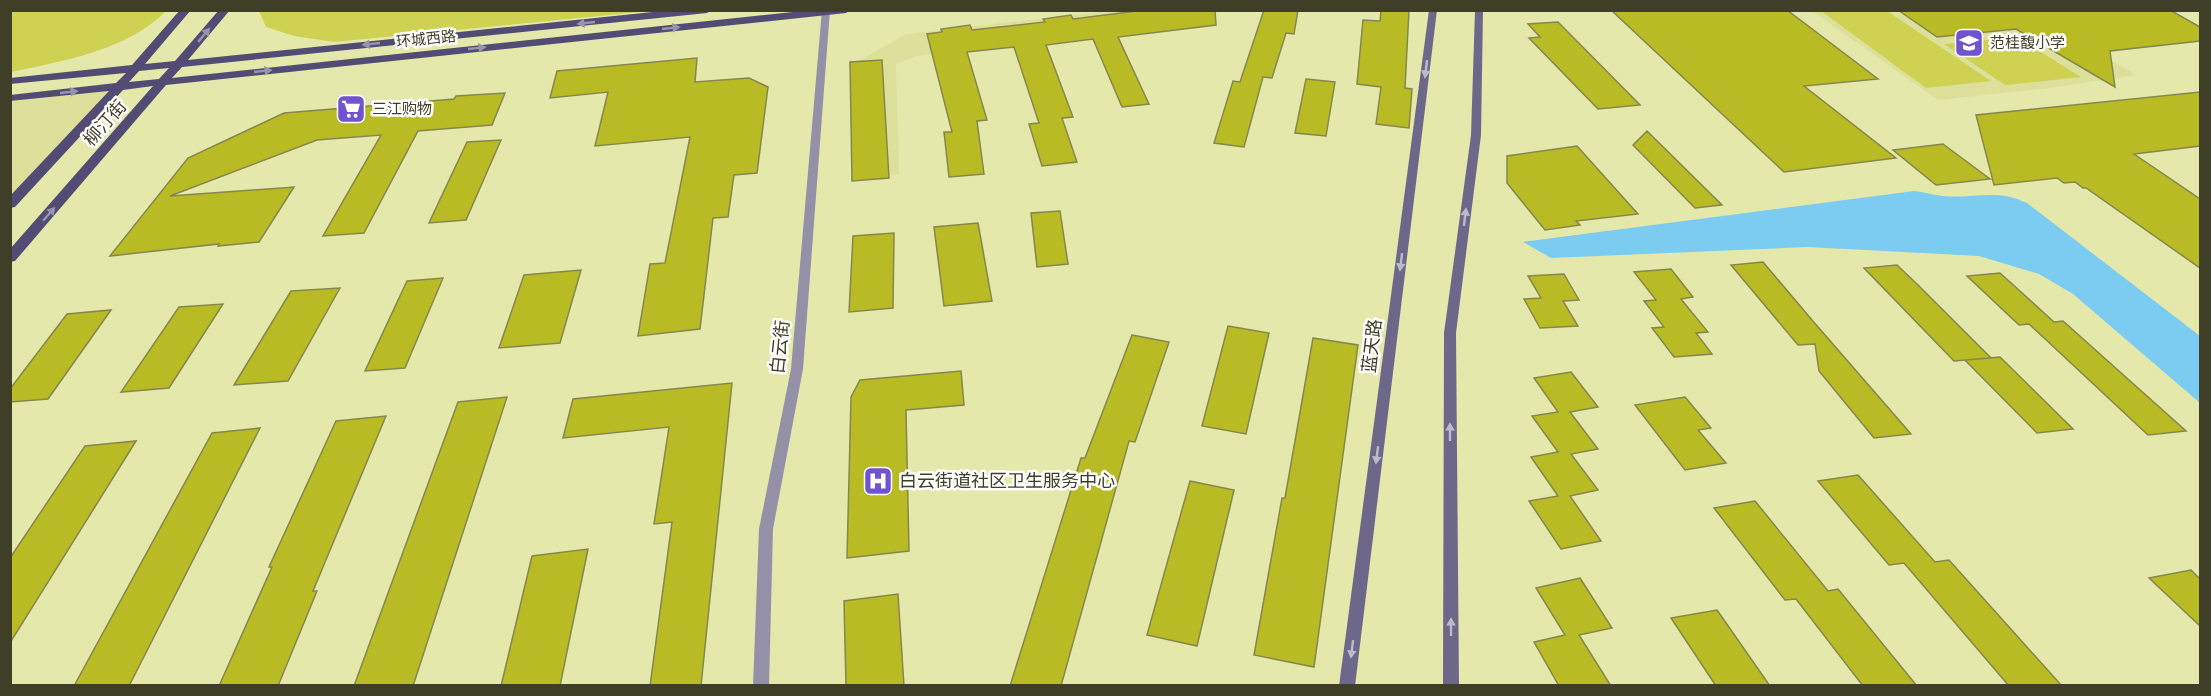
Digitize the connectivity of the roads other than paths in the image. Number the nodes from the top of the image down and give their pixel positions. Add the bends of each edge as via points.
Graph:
1 (186, 10) edge
2 (225, 10) edge
3 (707, 10) edge
4 (846, 10) edge
5 (1433, 10) edge
6 (1479, 10) edge
7 (826, 11) edge
8 (180, 64) junction
9 (137, 67) junction
10 (10, 81) edge
11 (166, 81) junction
12 (119, 87) junction
13 (10, 98) edge
14 (10, 204) edge
15 (10, 258) edge
16 (762, 686) edge
17 (1347, 686) edge
18 (1451, 686) edge

1 - 9 main road, 柳汀街
8 -> 2 main road, 柳汀街
3 -> 8 main road, 环城西路
4 - 7 main road, 环城西路
5 -> 17 street, 蓝天路
18 -> 6 street via 1450,333 1476,135
11 -> 7 main road, 环城西路
7 - 16 street, 白云街 via 797,369 766,529
8 - 9 main road, 环城西路
8 - 11 main road, 柳汀街
9 - 10 main road, 环城西路
9 - 12 main road, 柳汀街
11 - 12 main road, 环城西路
15 -> 11 main road, 柳汀街
13 -> 12 main road, 环城西路
12 - 14 main road, 柳汀街

